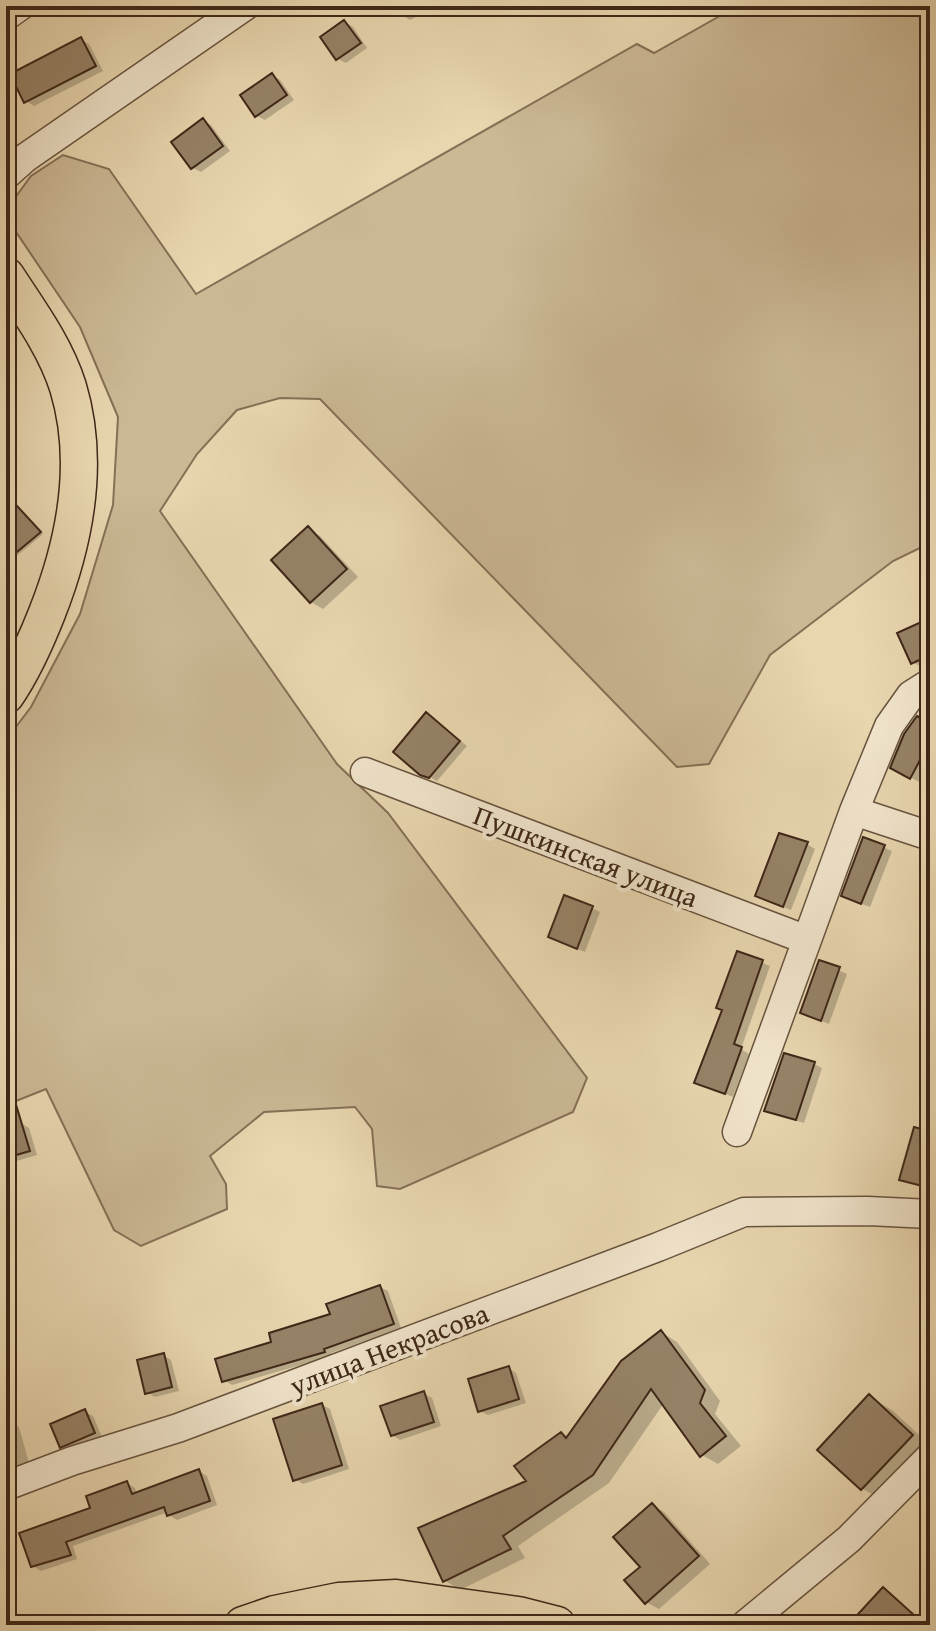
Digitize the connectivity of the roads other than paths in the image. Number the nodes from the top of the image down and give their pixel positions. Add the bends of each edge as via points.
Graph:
1 (20, 6) edge
2 (245, 6) edge
3 (6, 16) edge
4 (6, 175) edge
5 (7, 281) edge
6 (930, 683) edge
7 (6, 695) edge
8 (365, 772) dead end
9 (854, 811) junction
10 (930, 836) edge
11 (807, 940) junction
12 (737, 1132) dead end
13 (930, 1214) edge
14 (930, 1457) edge
15 (6, 1486) edge
16 (243, 1625) edge
17 (557, 1625) edge
18 (745, 1625) edge

1 - 3 street
2 - 4 street
5 - 7 main road via 39,324 67,385 76,419 79,475 59,582
6 - 9 street via 911,695 889,726
8 - 11 street, Пушкинская улица
9 - 10 street
9 - 11 street
11 - 12 street
13 - 15 street, улица Некрасова via 744,1212 178,1428
14 - 18 street via 849,1539
16 - 17 main road via 339,1601 396,1598

